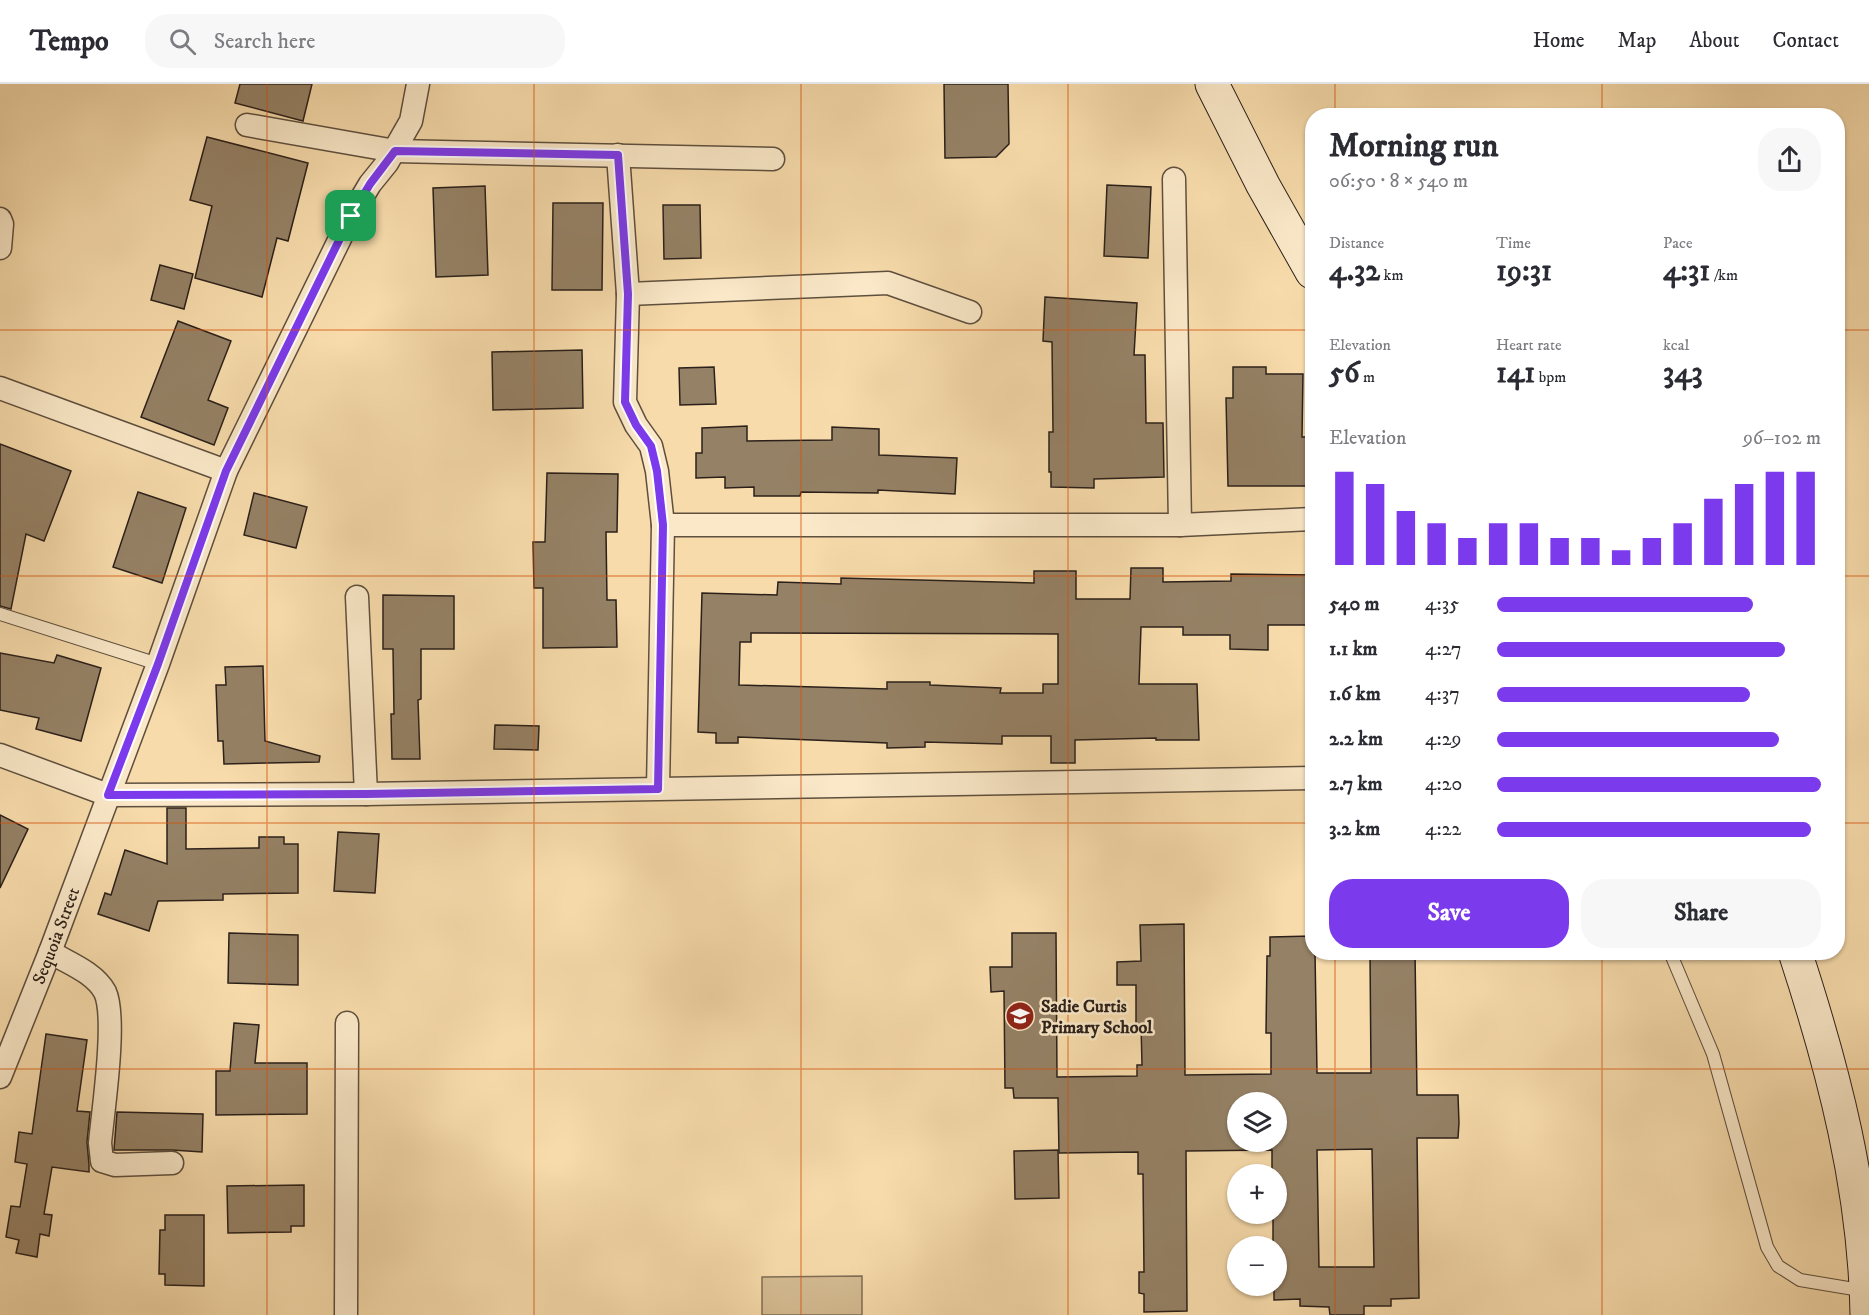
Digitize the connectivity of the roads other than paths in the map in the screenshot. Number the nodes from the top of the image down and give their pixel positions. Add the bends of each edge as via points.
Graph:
1 (418, 84) edge
2 (1212, 84) edge
3 (247, 125) dead end
4 (395, 151) junction
5 (618, 155) junction
6 (773, 159) dead end
7 (1174, 179) dead end
8 (0, 219) edge
9 (0, 248) edge
10 (1305, 260) edge
11 (628, 294) junction
12 (970, 312) dead end
13 (0, 388) edge
14 (226, 471) junction
15 (1305, 519) edge
16 (663, 525) junction
17 (1180, 525) junction
18 (357, 597) dead end
19 (0, 614) edge
20 (158, 664) junction
21 (0, 755) edge
22 (1305, 778) edge
23 (658, 789) junction
24 (366, 794) junction
25 (108, 795) junction
26 (50, 952) junction
27 (1673, 960) edge
28 (1798, 960) edge
29 (347, 1023) dead end
30 (0, 1077) edge
31 (172, 1163) dead end
32 (1867, 1303) edge
33 (346, 1315) edge

1 - 4 street, Sequoia Street via 411,121
2 - 10 main road
3 - 4 street
4 - 5 street
4 - 14 street, Sequoia Street via 351,216
5 - 6 street
5 - 11 street
7 - 17 street
8 - 9 street
11 - 12 street via 888,283
11 - 16 street via 625,402 651,446
13 - 14 street
14 - 20 street, Sequoia Street
15 - 17 street
16 - 17 street
16 - 23 street
18 - 24 street
19 - 20 lane
20 - 25 street, Sequoia Street
21 - 25 street
22 - 23 street
23 - 24 street
24 - 25 street
25 - 26 street, Sequoia Street
26 - 30 street, Sequoia Street
26 - 31 street via 92,976 105,993 110,1029 100,1143 102,1161 115,1165
27 - 32 lane via 1713,1054 1767,1247 1778,1266 1800,1280
28 - 32 main road via 1822,1034 1845,1128 1860,1208
29 - 33 street

